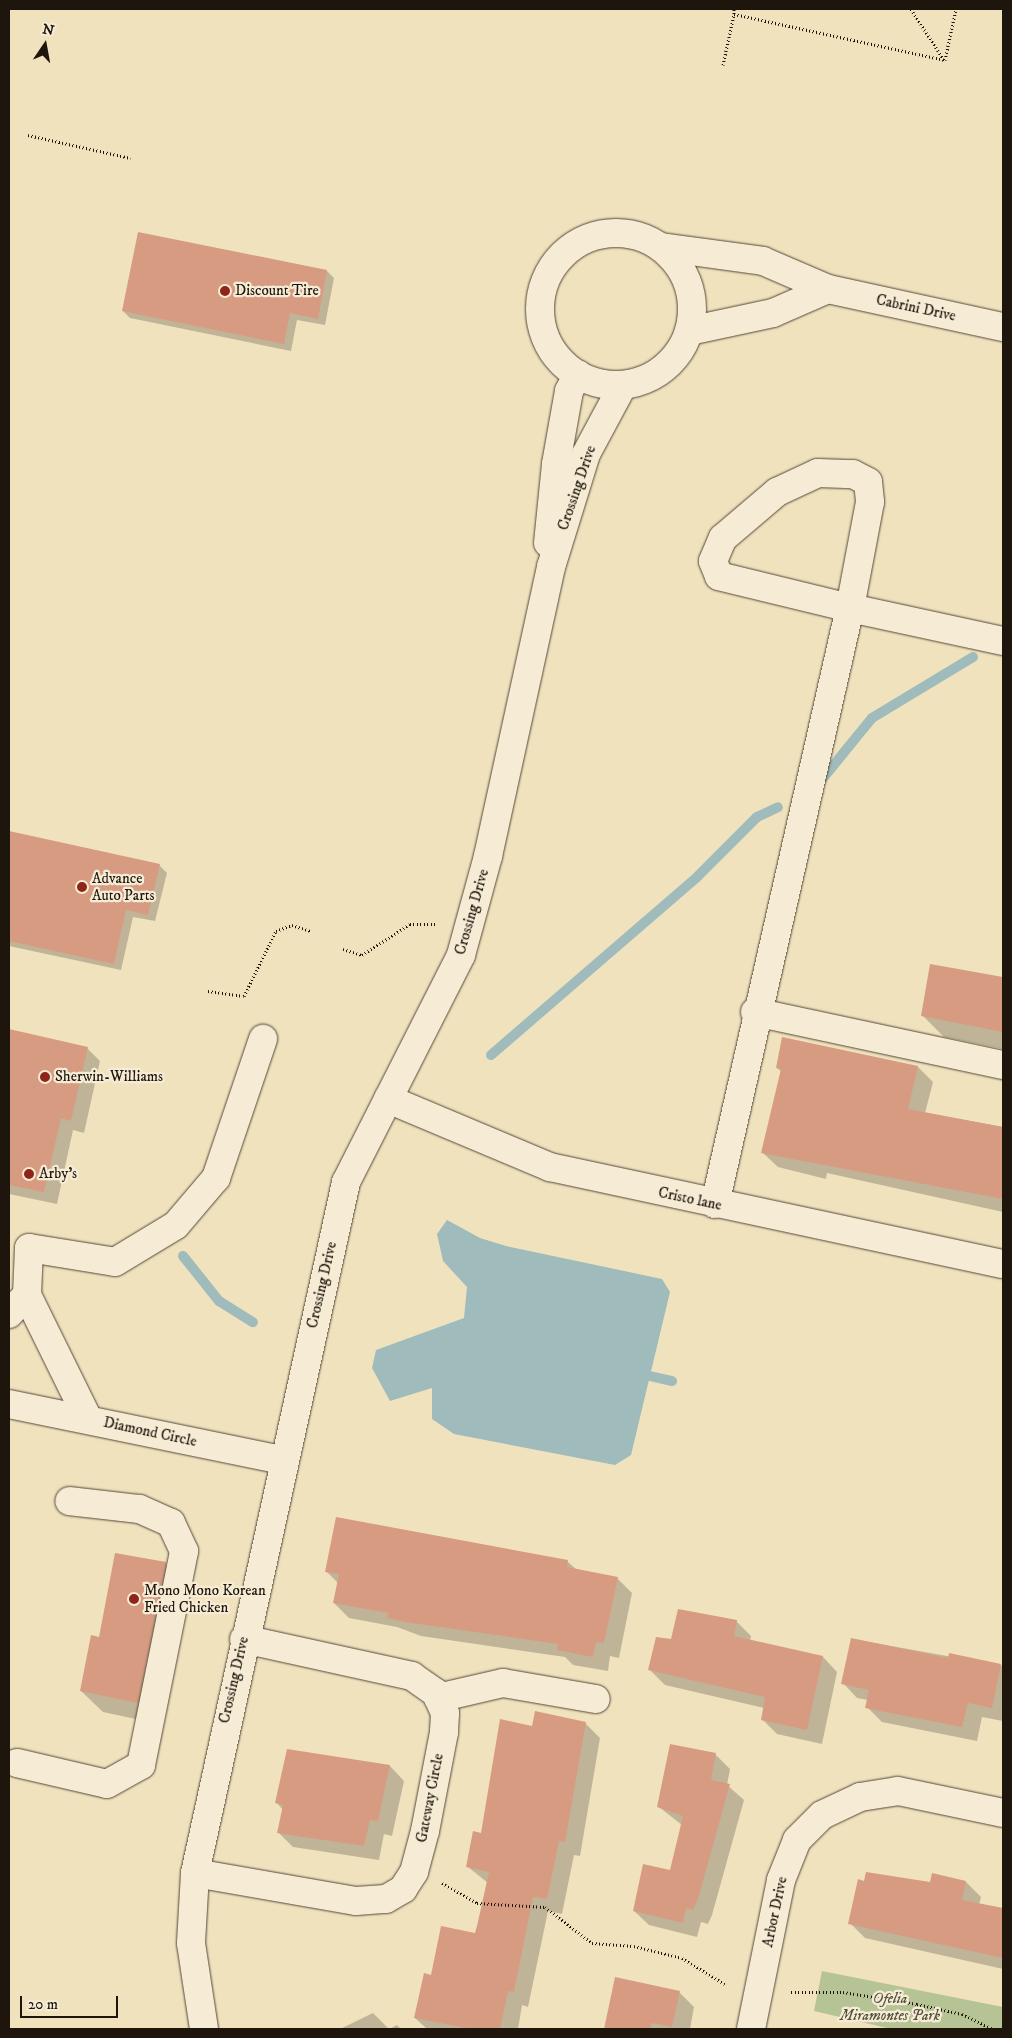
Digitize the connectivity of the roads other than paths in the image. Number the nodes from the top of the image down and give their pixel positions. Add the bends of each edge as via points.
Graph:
1 (661, 247) junction
2 (828, 289) junction
3 (1003, 327) edge
4 (689, 331) junction
5 (578, 374) junction
6 (623, 385) junction
7 (551, 567) junction
8 (850, 608) junction
9 (1003, 641) edge
10 (756, 1012) junction
11 (263, 1039) dead end
12 (1003, 1064) edge
13 (388, 1099) junction
14 (715, 1204) junction
15 (1003, 1264) edge
16 (18, 1305) edge
17 (12, 1401) edge
18 (88, 1419) junction
19 (282, 1460) junction
20 (69, 1501) dead end
21 (244, 1639) junction
22 (438, 1698) junction
23 (596, 1699) dead end
24 (16, 1763) dead end
25 (1003, 1813) edge
26 (195, 1873) junction
27 (204, 2029) edge
28 (751, 2029) edge

1 - 2 street, Cabrini Drive via 763,261
1 - 4 street via 678,263 689,284 693,308
1 - 5 street via 639,236 613,232 588,238 566,251 549,271 541,293 544,332 559,360
2 - 3 street, Cabrini Drive
2 - 4 street via 773,313
4 - 6 street via 679,352 664,368
5 - 6 street
5 - 7 street, Crossing Drive via 569,391 546,529
6 - 7 street, Crossing Drive via 586,454
7 - 13 street, Crossing Drive via 488,856 461,955
8 - 8 street via 870,502 868,482 853,474 818,473 777,492 740,520 716,550 713,561 719,576
8 - 9 street
8 - 10 street
10 - 12 street
10 - 14 street
11 - 16 street via 216,1178 176,1225 115,1262 29,1248
13 - 14 street, Cristo lane via 550,1167
13 - 19 street, Crossing Drive via 346,1182
14 - 15 street, Cristo lane
16 - 18 street
17 - 18 street, Diamond Circle
18 - 19 street, Diamond Circle
19 - 21 street, Crossing Drive
20 - 24 street via 139,1509 171,1523 184,1551 141,1766 108,1784
21 - 22 street via 412,1676
21 - 26 street, Crossing Drive
22 - 23 street via 503,1683
22 - 26 street, Gateway Circle via 444,1713 444,1732 414,1872 403,1889 386,1899 356,1901
25 - 28 street, Arbor Drive via 898,1791 860,1797 822,1815 797,1840 781,1880
26 - 27 street, Crossing Drive via 191,1943

